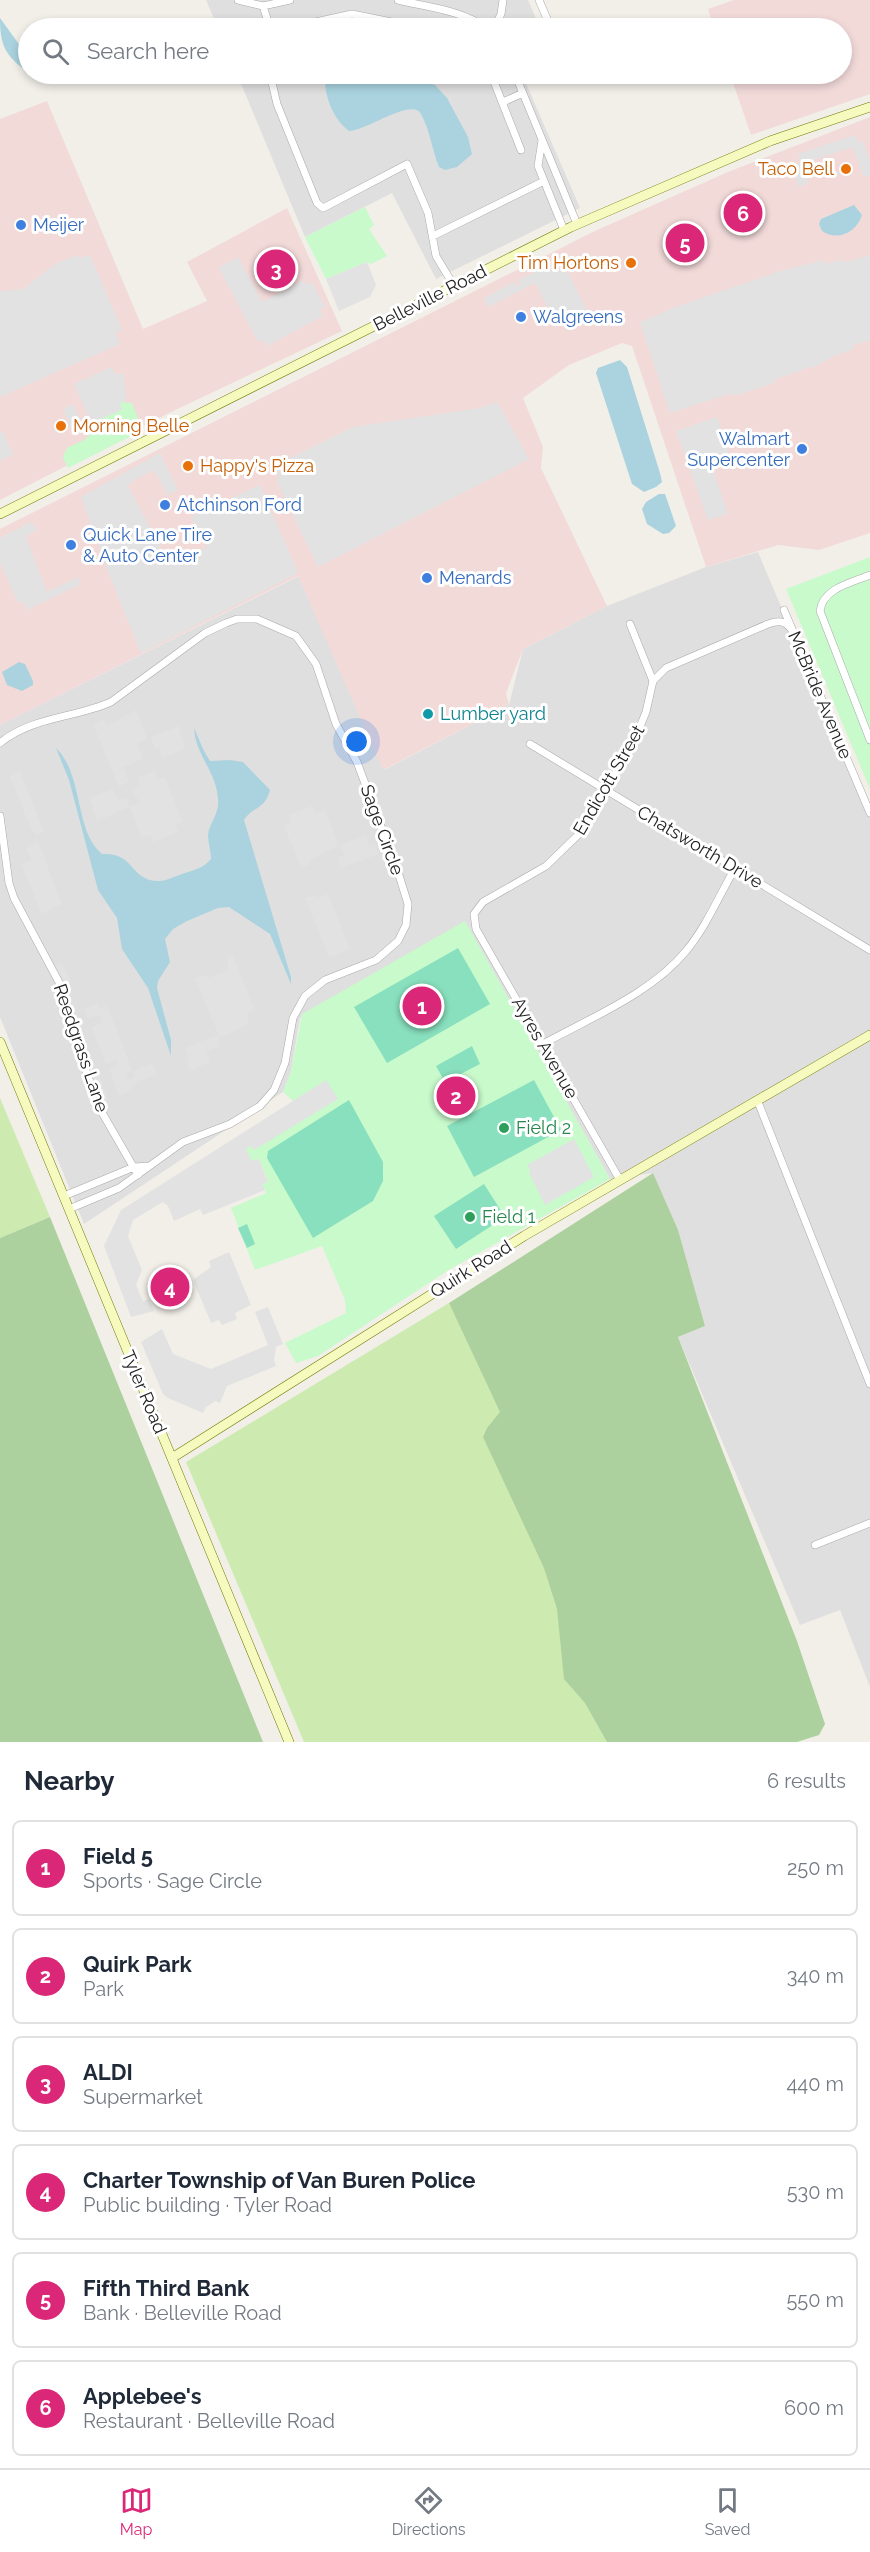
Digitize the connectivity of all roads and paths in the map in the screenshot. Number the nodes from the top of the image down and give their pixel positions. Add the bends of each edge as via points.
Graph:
1 (238, 0) edge
2 (290, 0) edge
3 (398, 0) edge
4 (502, 0) edge
5 (539, 0) edge
6 (263, 6) junction
7 (267, 18) edge
8 (334, 18) edge
9 (372, 18) edge
10 (464, 18) edge
11 (499, 18) edge
12 (547, 18) edge
13 (272, 84) edge
14 (496, 84) edge
15 (520, 84) edge
16 (524, 93) junction
17 (502, 102) junction
18 (870, 106) edge
19 (542, 140) junction
20 (521, 150) dead end
21 (544, 181) junction
22 (577, 224) junction
23 (564, 230) junction
24 (433, 236) junction
25 (454, 286) junction
26 (0, 514) edge
27 (870, 575) edge
28 (784, 610) dead end
29 (630, 624) dead end
30 (792, 630) junction
31 (653, 681) junction
32 (870, 740) edge
33 (0, 743) edge
34 (530, 744) dead end
35 (607, 791) junction
36 (870, 813) edge
37 (0, 816) edge
38 (735, 868) junction
39 (474, 914) joint
40 (870, 950) edge
41 (870, 1035) edge
42 (0, 1042) edge
43 (543, 1044) junction
44 (758, 1102) junction
45 (149, 1166) junction
46 (134, 1167) junction
47 (138, 1175) junction
48 (620, 1180) junction
49 (64, 1197) junction
50 (69, 1209) junction
51 (870, 1384) edge
52 (172, 1458) junction
53 (870, 1523) edge
54 (815, 1545) dead end
55 (289, 1742) edge

1 - 6 street
2 - 6 street
3 - 10 street
4 - 11 street
5 - 12 street
6 - 7 street
8 - 9 street via 352,14
13 - 24 street via 317,203 323,208 407,164 428,213
14 - 17 street
15 - 16 street
16 - 17 street
16 - 19 street
17 - 20 street
18 - 22 street, Belleville Road via 770,141
19 - 21 street via 538,166
19 - 22 street
21 - 23 street
21 - 24 street
22 - 23 street, Belleville Road
23 - 25 street, Belleville Road
24 - 25 street via 436,256
25 - 26 street, Belleville Road
27 - 32 street via 839,588 821,603 821,619
28 - 30 street, McBride Avenue
29 - 31 street
30 - 31 street via 781,621 768,624 666,668
30 - 36 street, McBride Avenue
31 - 35 street, Endicott Street via 637,736
33 - 45 street, Sage Circle via 12,733 35,724 111,702 205,633 237,619 256,619 296,636 316,664 336,724 357,762 398,872 408,904 406,925 398,940 376,960 326,980 306,996 293,1018 285,1064 274,1090 260,1106 230,1124 183,1142
34 - 35 street, Chatsworth Drive
35 - 38 street, Chatsworth Drive
35 - 39 street, Endicott Street via 579,834 559,856 483,902
37 - 46 street, Reedgrass Lane via 14,898 61,986 100,1108
38 - 40 street, Chatsworth Drive
38 - 43 street via 700,932 677,961 639,991
39 - 43 street, Ayres Avenue via 476,929
41 - 44 street, Quirk Road
42 - 49 street, Tyler Road
43 - 48 street, Ayres Avenue
44 - 48 street, Quirk Road
44 - 51 street
45 - 46 street
45 - 47 street, Sage Circle
46 - 47 street, Reedgrass Lane
46 - 49 street
47 - 50 street, Sage Circle via 119,1188
48 - 52 street, Quirk Road
49 - 50 street, Tyler Road
50 - 52 street, Tyler Road
52 - 55 street, Tyler Road
53 - 54 street

